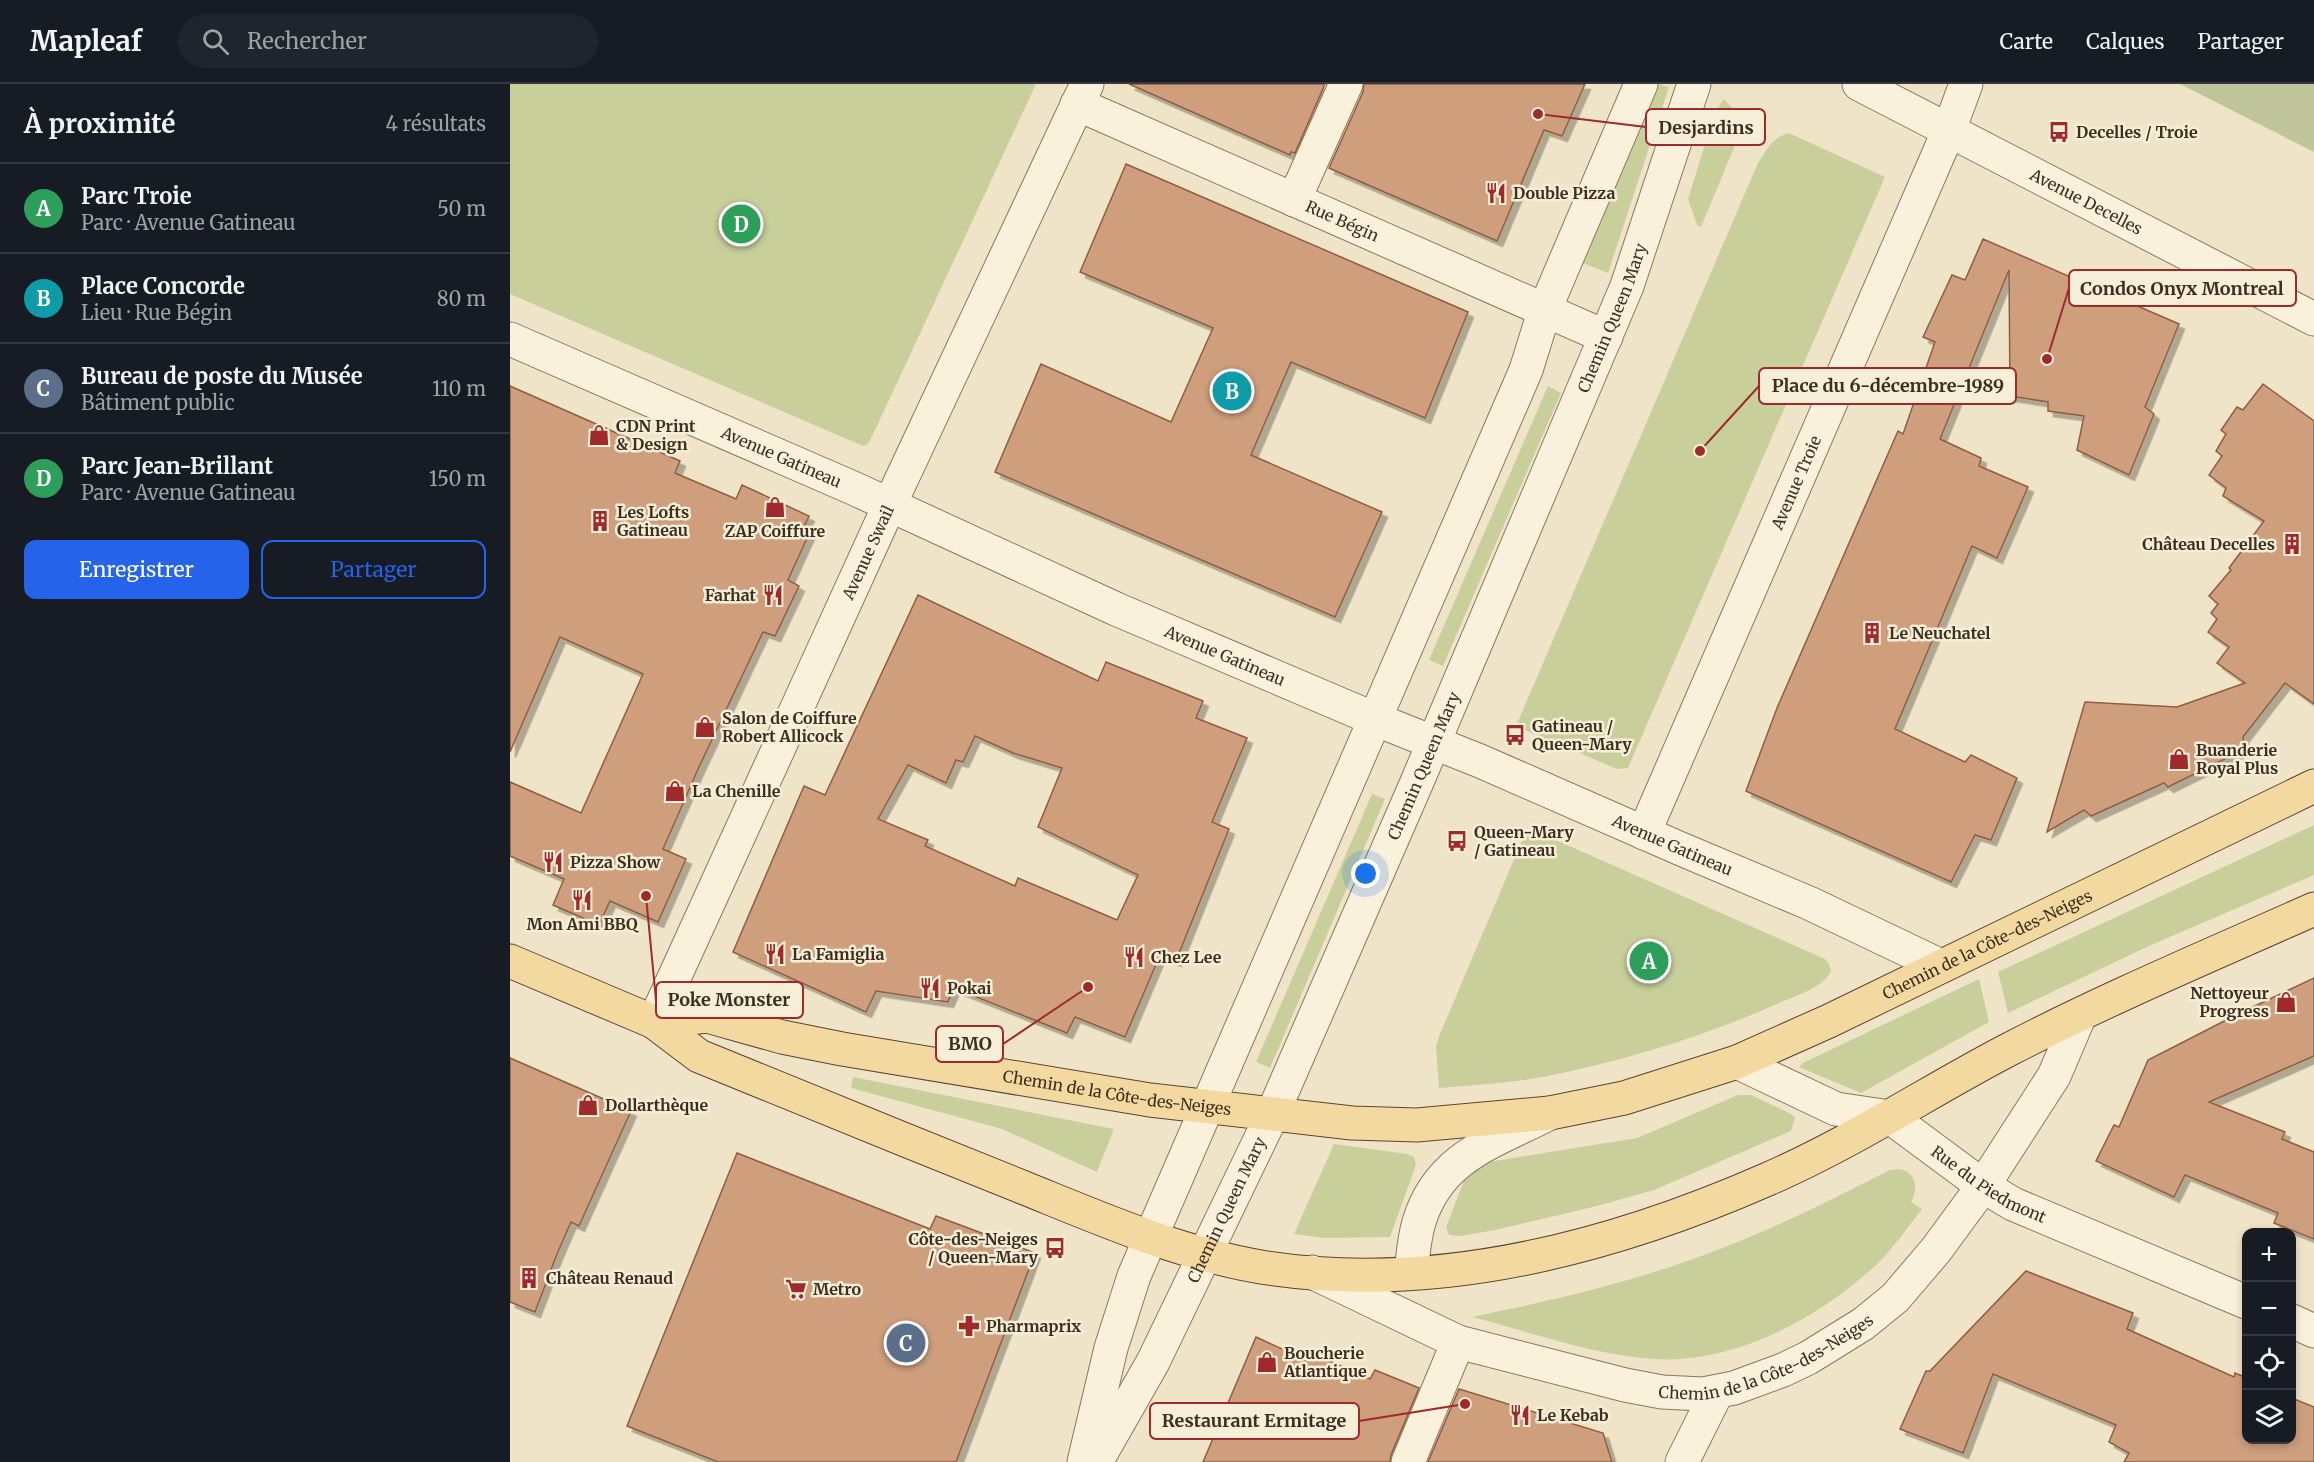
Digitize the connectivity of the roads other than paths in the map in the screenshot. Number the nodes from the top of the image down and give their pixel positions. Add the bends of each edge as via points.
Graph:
1 (1346, 84) edge
2 (1641, 84) edge
3 (1694, 84) edge
4 (1859, 84) edge
5 (1966, 84) edge
6 (1082, 94) edge
7 (1949, 130) junction
8 (1294, 200) junction
9 (1545, 309) junction
10 (2314, 319) edge
11 (1606, 337) junction
12 (510, 339) edge
13 (888, 506) junction
14 (1377, 720) junction
15 (1433, 743) junction
16 (2314, 786) edge
17 (1644, 833) junction
18 (2314, 909) edge
19 (510, 961) edge
20 (1941, 966) junction
21 (2080, 1015) junction
22 (654, 1022) junction
23 (1737, 1062) junction
24 (1206, 1108) junction
25 (1550, 1113) junction
26 (1272, 1115) junction
27 (1890, 1117) junction
28 (1983, 1186) junction
29 (1151, 1238) junction
30 (1204, 1254) junction
31 (1312, 1272) junction
32 (1411, 1273) junction
33 (2242, 1300) edge
34 (2296, 1323) edge
35 (2314, 1331) edge
36 (1458, 1342) junction
37 (1717, 1392) junction
38 (1084, 1462) edge
39 (1096, 1462) edge
40 (1408, 1462) edge
41 (1682, 1462) edge

1 - 8 street
2 - 9 street
3 - 11 street, Chemin Queen Mary via 1627,286
4 - 7 street, Avenue Decelles
5 - 7 street, Avenue Troie
6 - 8 street, Rue Bégin
6 - 13 street, Avenue Swail
7 - 10 street, Avenue Decelles
7 - 17 street, Avenue Troie
8 - 9 street, Rue Bégin
9 - 11 street, Rue Bégin
9 - 14 street via 1526,370
11 - 15 street, Chemin Queen Mary
12 - 13 street, Avenue Gatineau
13 - 14 street, Avenue Gatineau
13 - 22 street, Avenue Swail
14 - 15 street, Avenue Gatineau
14 - 24 street
15 - 17 street, Avenue Gatineau
15 - 26 street, Chemin Queen Mary
16 - 20 main road, Chemin de la Côte-des-Neiges
17 - 20 street, Avenue Gatineau via 1809,903
18 - 21 main road, Chemin de la Côte-des-Neiges
19 - 22 main road, Chemin de la Côte-des-Neiges
20 - 23 main road, Chemin de la Côte-des-Neiges
21 - 27 main road, Chemin de la Côte-des-Neiges
21 - 28 street, Chemin de la Côte-des-Neiges via 2054,1076
22 - 24 main road, Chemin de la Côte-des-Neiges via 707,1016 842,1049
22 - 29 main road, Chemin de la Côte-des-Neiges via 699,1056
23 - 25 main road, Chemin de la Côte-des-Neiges via 1624,1098
23 - 27 street, Rue du Piedmont via 1836,1109
24 - 26 main road, Chemin de la Côte-des-Neiges
24 - 29 street
25 - 26 main road, Chemin de la Côte-des-Neiges via 1417,1125
25 - 32 street, Chemin de la Côte-des-Neiges via 1462,1158 1444,1175 1419,1222
26 - 30 street, Chemin Queen Mary
27 - 28 street, Rue du Piedmont
27 - 32 main road, Chemin de la Côte-des-Neiges via 1771,1178 1675,1216 1519,1260
28 - 33 street, Rue du Piedmont via 2013,1204
28 - 37 street, Chemin de la Côte-des-Neiges via 1895,1298 1863,1324 1783,1370
29 - 30 main road, Chemin de la Côte-des-Neiges
29 - 38 street via 1111,1348
30 - 31 main road, Chemin de la Côte-des-Neiges via 1260,1267
30 - 39 street, Chemin Queen Mary via 1153,1362
31 - 32 main road, Chemin de la Côte-des-Neiges
31 - 36 street, Chemin de la Côte-des-Neiges
34 - 35 street
36 - 37 street, Chemin de la Côte-des-Neiges via 1634,1387 1689,1394
36 - 40 street
37 - 41 street

